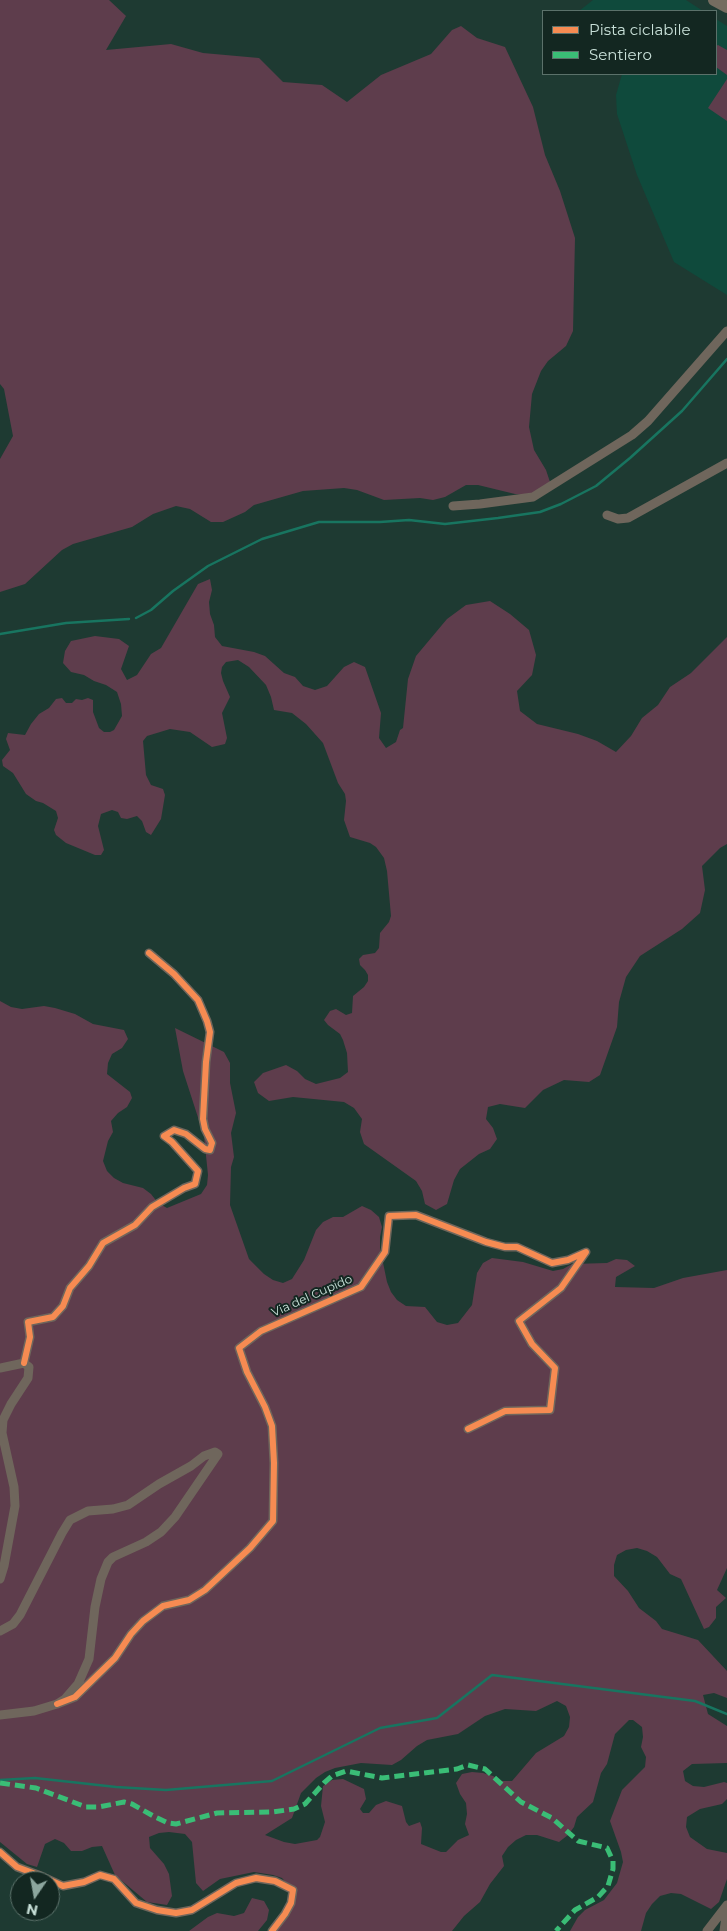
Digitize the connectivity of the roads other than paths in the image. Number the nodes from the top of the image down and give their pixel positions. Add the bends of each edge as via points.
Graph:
1 (727, 331) edge
2 (727, 463) edge
3 (453, 506) dead end
4 (607, 515) dead end
5 (149, 953) dead end
6 (24, 1363) junction
7 (0, 1368) edge
8 (468, 1429) dead end
9 (0, 1579) edge
10 (0, 1631) edge
11 (57, 1704) junction
12 (0, 1715) edge
13 (0, 1852) edge
14 (727, 1906) edge
15 (272, 1931) edge
16 (707, 1931) edge
17 (724, 1931) edge

1 - 3 street via 632,435 533,496
2 - 4 street via 628,518
5 - 6 street via 198,1000 207,1021 210,1032 203,1119 212,1143 210,1150 174,1130 164,1136 198,1171 195,1184 152,1207 135,1225 103,1243 53,1317 28,1322 30,1337
6 - 7 street
6 - 9 street via 29,1367 28,1378 11,1404 2,1433 15,1506
8 - 11 street, Via del Cupido via 505,1411 550,1410 555,1368 532,1344 519,1321 561,1288 586,1252 552,1263 517,1247 486,1242 416,1215 390,1216 385,1252 361,1286 261,1331 239,1348 272,1426 273,1521 250,1548 205,1590 189,1600 163,1606 150,1616 130,1634 115,1658 75,1697
10 - 11 street via 13,1624 20,1615 70,1520 88,1511 128,1505 204,1456 218,1454 162,1532 108,1562 95,1607 89,1659 78,1684
11 - 12 street via 34,1711
13 - 15 street via 17,1867 63,1886 100,1875 114,1880 136,1903 176,1913 192,1910 236,1883 256,1878 275,1881 293,1890 288,1909
14 - 16 street
14 - 17 street

